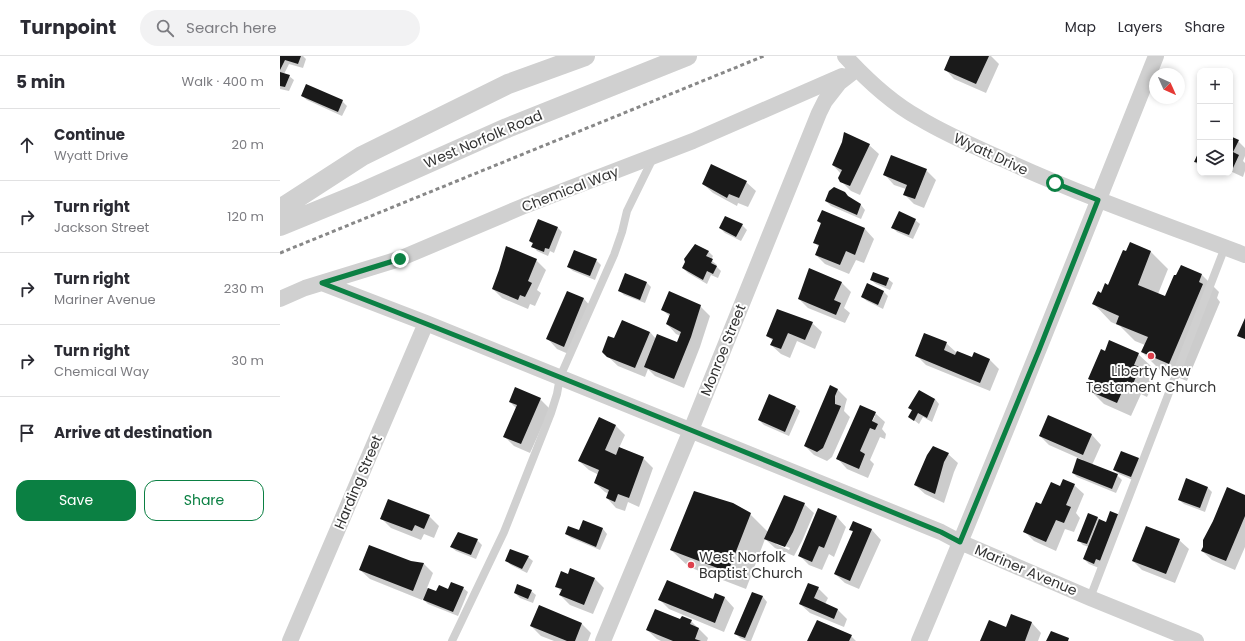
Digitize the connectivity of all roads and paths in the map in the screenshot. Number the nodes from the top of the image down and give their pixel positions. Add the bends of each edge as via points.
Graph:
1 (585, 56) edge
2 (687, 56) edge
3 (845, 56) edge
4 (1156, 56) edge
5 (857, 69) junction
6 (653, 157) junction
7 (1098, 200) junction
8 (280, 209) edge
9 (280, 226) edge
10 (1225, 247) junction
11 (1245, 255) edge
12 (322, 283) junction
13 (280, 299) edge
14 (426, 323) junction
15 (560, 377) junction
16 (691, 430) junction
17 (960, 542) junction
18 (1090, 598) junction
19 (290, 641) edge
20 (452, 641) edge
21 (603, 641) edge
22 (918, 641) edge
23 (1196, 641) edge

1 - 8 street via 508,84 369,153
2 - 9 street, West Norfolk Road via 507,128
3 - 5 street, Wyatt Drive
4 - 7 street
5 - 6 street, Chemical Way
5 - 7 street, Wyatt Drive via 886,95 918,118 1041,177
5 - 16 street, Monroe Street via 839,83 819,113
6 - 12 street, Chemical Way via 524,206 400,259
6 - 15 lane via 627,211 614,256
7 - 10 street, Wyatt Drive
7 - 17 street
10 - 11 street, Wyatt Drive
10 - 18 lane
12 - 13 street, Chemical Way
12 - 14 street, Mariner Avenue
14 - 15 street, Mariner Avenue
14 - 19 street, Harding Street
15 - 16 street, Mariner Avenue
15 - 20 lane via 551,413 504,532
16 - 17 street, Mariner Avenue
16 - 21 street, Monroe Street
17 - 18 street, Mariner Avenue
17 - 22 street
18 - 23 street, Mariner Avenue

